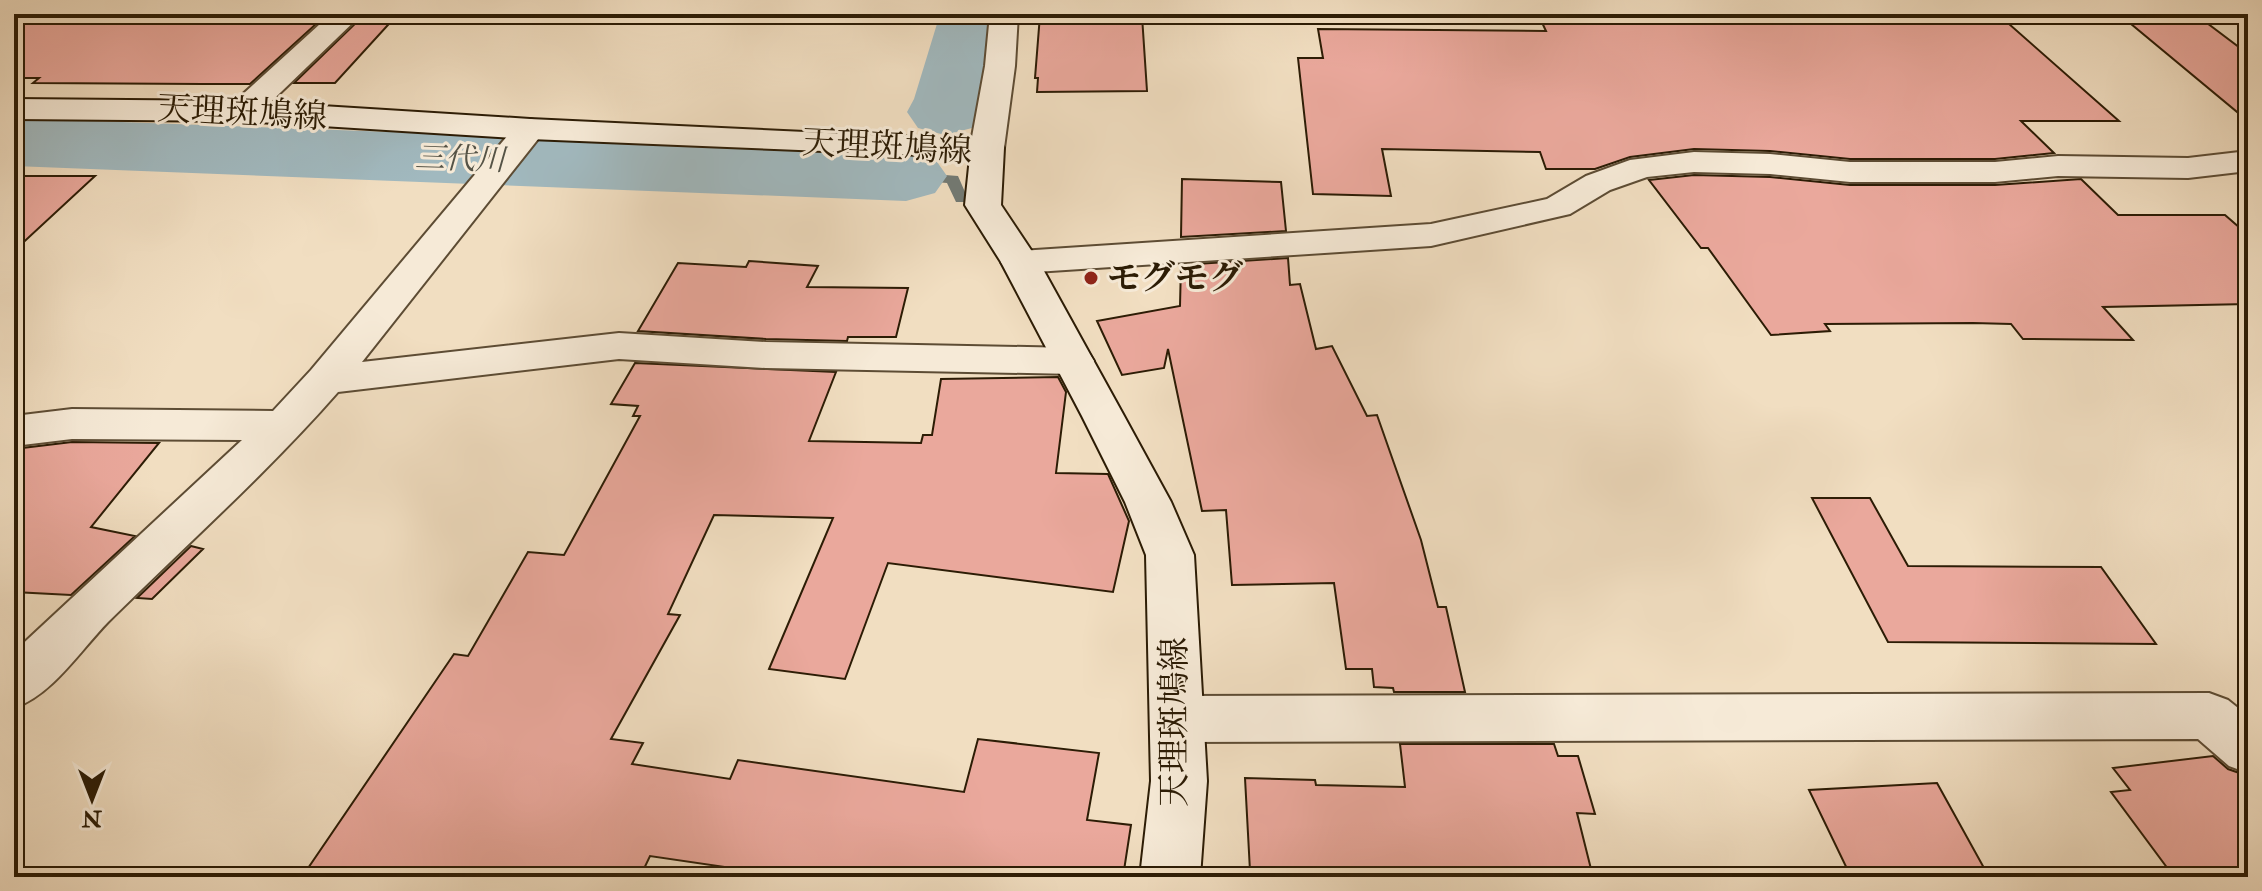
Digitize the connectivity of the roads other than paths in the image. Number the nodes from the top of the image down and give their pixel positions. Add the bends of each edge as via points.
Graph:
1 (348, 14) edge
2 (1004, 14) edge
3 (14, 109) edge
4 (243, 111) junction
5 (987, 148) junction
6 (512, 151) junction
7 (2248, 161) edge
8 (1020, 262) junction
9 (1074, 361) junction
10 (326, 380) junction
11 (284, 426) junction
12 (14, 431) edge
13 (14, 686) edge
14 (1178, 719) junction
15 (2248, 749) edge
16 (1170, 877) edge

1 - 4 street
2 - 5 street
3 - 4 street, 天理斑鳩線
4 - 6 street, 天理斑鳩線
5 - 6 street, 天理斑鳩線
5 - 8 street, 天理斑鳩線 via 983,205
6 - 10 street
7 - 8 street via 2188,168 2072,166 1995,172 1694,162 1642,167 1598,183 1558,207 1431,235
8 - 9 street, 天理斑鳩線
9 - 10 street via 766,355 619,346
9 - 14 street, 天理斑鳩線 via 1170,555
10 - 11 street
11 - 12 street via 72,424
11 - 13 street
14 - 15 street via 2209,716
14 - 16 street, 天理斑鳩線 via 1179,781

